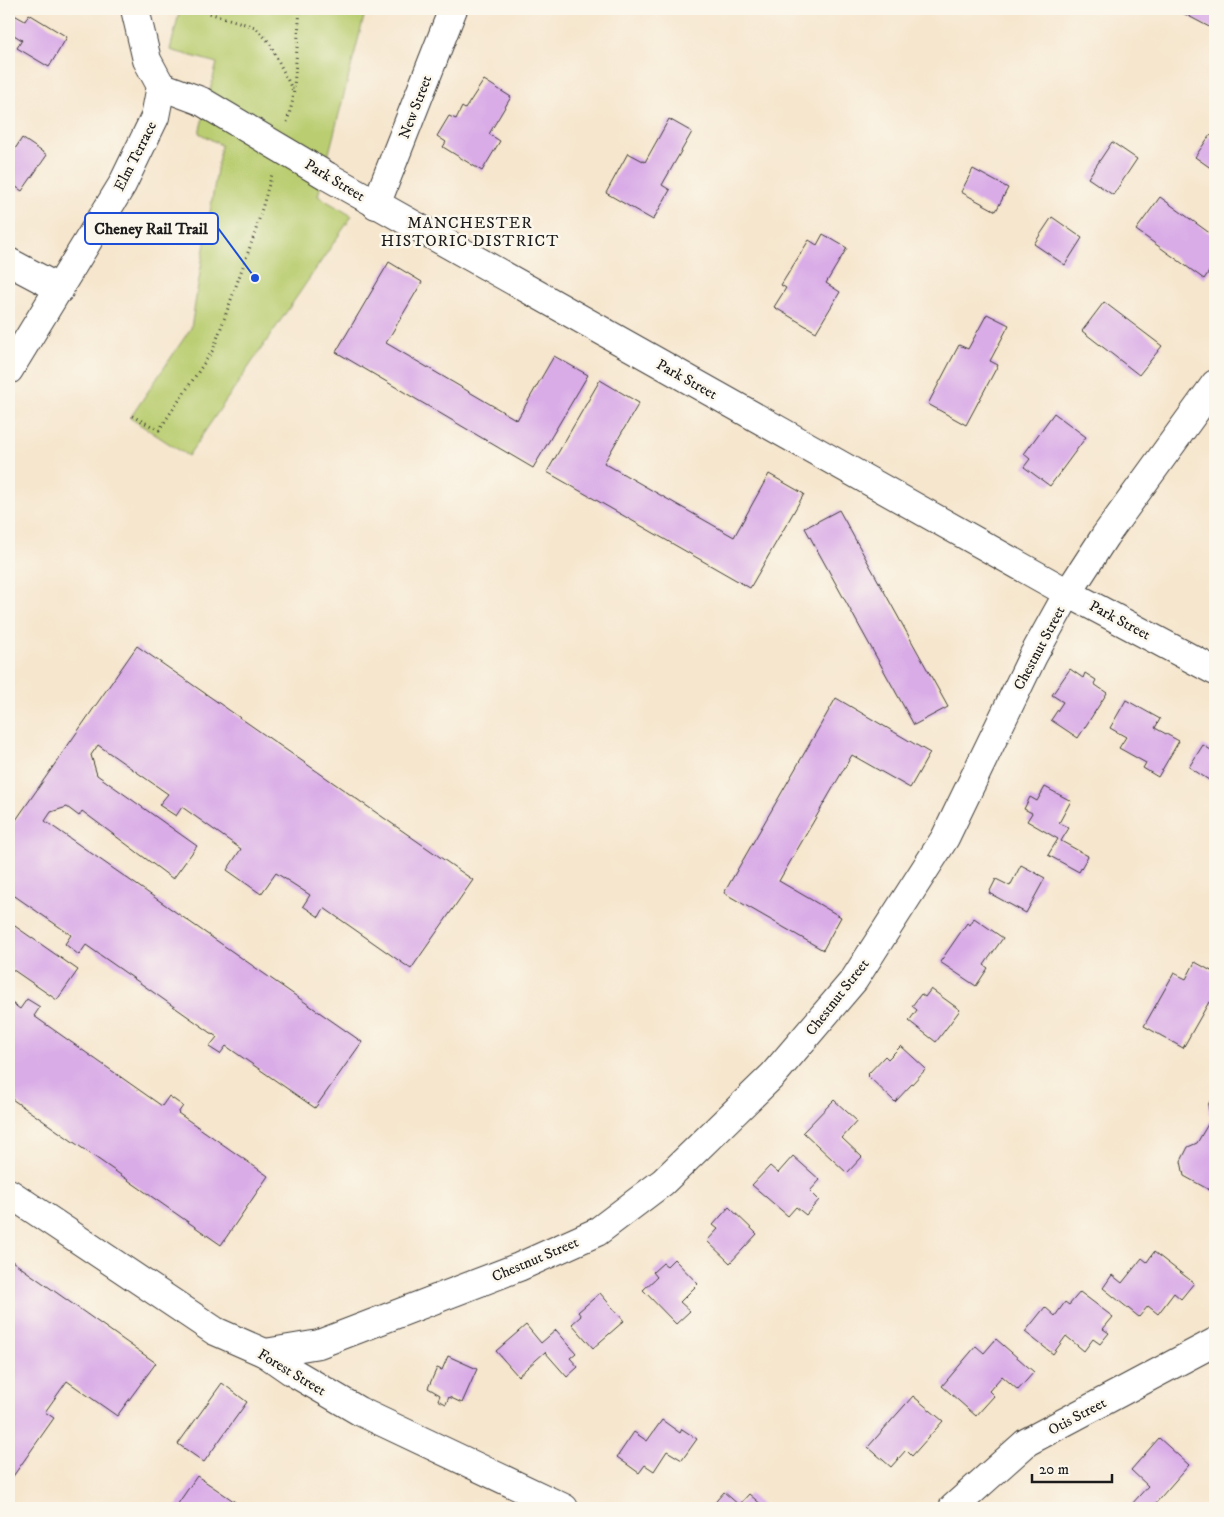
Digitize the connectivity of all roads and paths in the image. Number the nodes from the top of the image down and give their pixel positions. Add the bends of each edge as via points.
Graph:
1 (134, 9) edge
2 (210, 9) edge
3 (300, 9) edge
4 (453, 9) edge
5 (161, 86) junction
6 (294, 94) junction
7 (285, 128) dead end
8 (274, 167) dead end
9 (376, 205) junction
10 (9, 262) edge
11 (60, 289) junction
12 (9, 370) edge
13 (1215, 384) edge
14 (132, 416) dead end
15 (1068, 592) junction
16 (1215, 671) edge
17 (9, 1193) edge
18 (1215, 1342) edge
19 (265, 1353) junction
20 (564, 1508) edge
21 (953, 1508) edge

1 - 5 street via 147,60
2 - 6 path via 209,12 255,27 269,42
3 - 6 path
4 - 9 street, New Street
5 - 9 street, Park Street, bridge via 201,101
5 - 11 street, Elm Terrace via 155,117 122,185
6 - 7 path
8 - 14 path via 255,234 213,350 159,430
9 - 15 street, Park Street
10 - 11 street
11 - 12 street, Elm Terrace
13 - 15 street, Chestnut Street
15 - 16 street, Park Street
15 - 19 street, Chestnut Street via 1033,656 945,838 854,980 773,1075 664,1182 597,1232 527,1263 319,1344
17 - 19 street, Forest Street via 215,1331
18 - 21 street, Otis Street via 1027,1442
19 - 20 street, Forest Street via 358,1412

